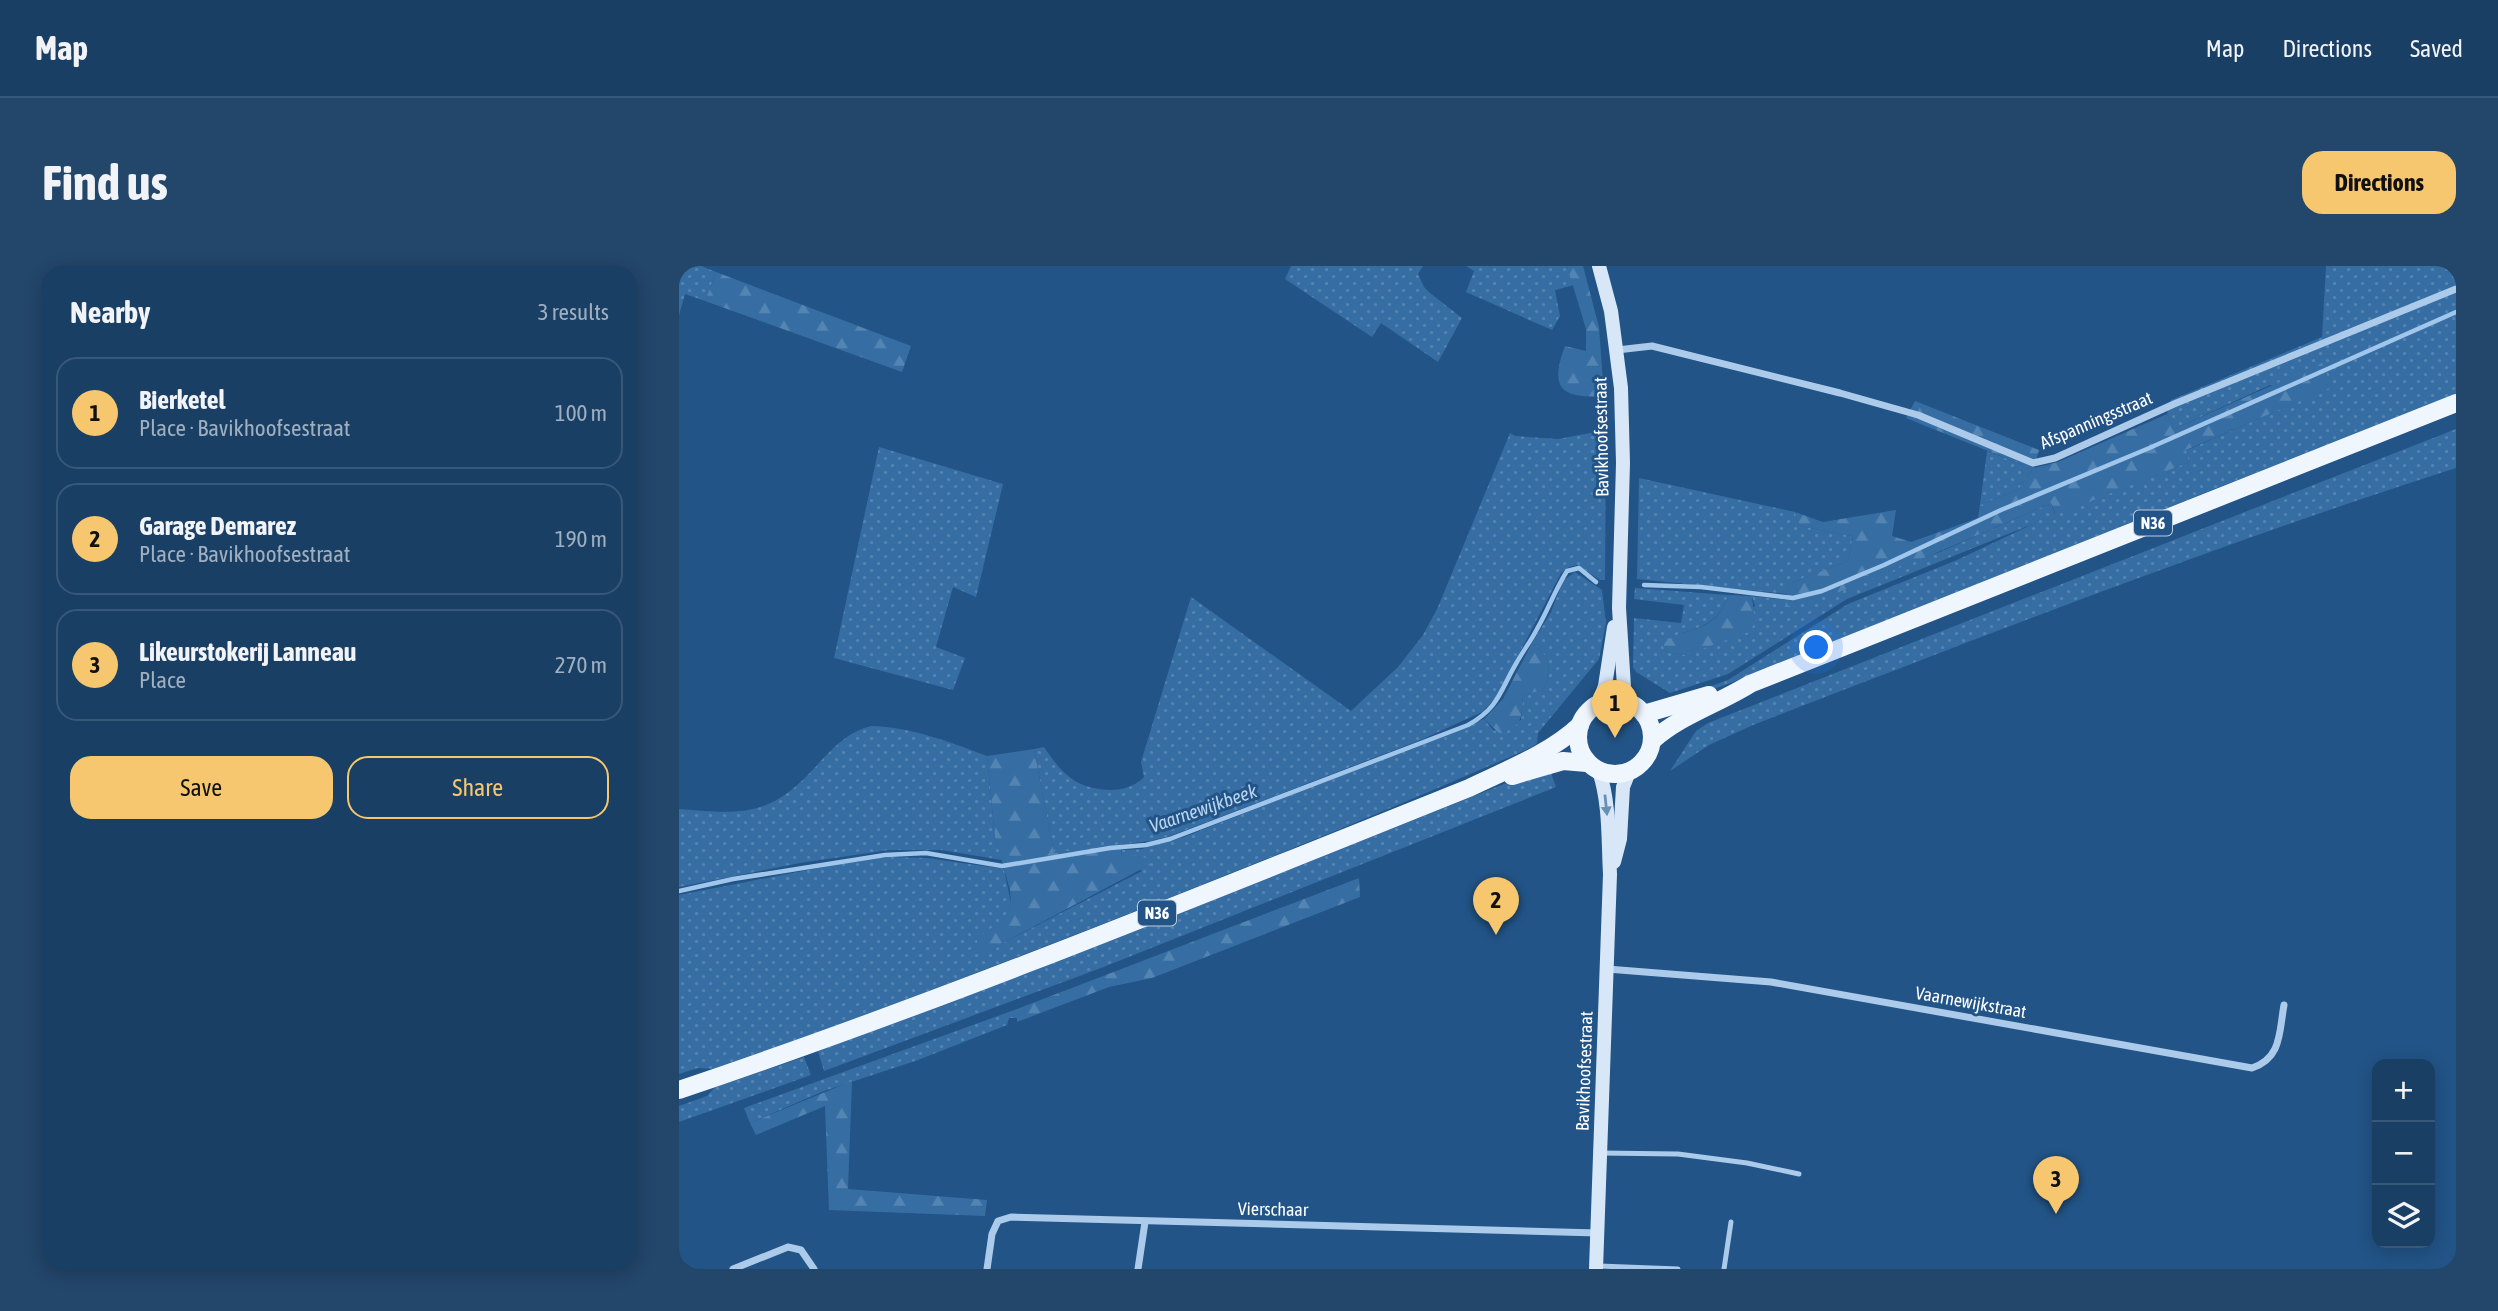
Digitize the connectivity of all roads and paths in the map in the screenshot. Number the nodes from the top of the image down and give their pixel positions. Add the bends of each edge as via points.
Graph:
1 (1599, 266) edge
2 (2456, 289) edge
3 (1617, 349) junction
4 (2456, 403) edge
5 (1619, 608) junction
6 (1750, 684) junction
7 (1598, 705) junction
8 (1637, 708) junction
9 (1580, 725) junction
10 (1653, 740) junction
11 (1593, 767) junction
12 (1629, 772) junction
13 (1469, 788) junction
14 (1610, 874) junction
15 (1607, 969) junction
16 (2284, 1005) dead end
17 (679, 1090) edge
18 (1600, 1153) junction
19 (1799, 1174) dead end
20 (1145, 1222) junction
21 (1731, 1222) dead end
22 (1598, 1233) junction
23 (1596, 1267) edge
24 (733, 1269) edge
25 (814, 1269) edge
26 (987, 1269) edge
27 (1138, 1269) edge
28 (1678, 1269) edge
29 (1724, 1269) edge

1 - 3 street, Bavikhoofsestraat
2 - 3 street, Afspanningsstraat via 2173,404 2055,458 2033,463 1918,415 1840,393 1652,346
3 - 5 street, Bavikhoofsestraat via 1623,425
4 - 6 main road, N36
5 - 7 street, Bavikhoofsestraat
5 - 8 street, Bavikhoofsestraat via 1624,687
6 - 8 main road, N36
6 - 10 main road, N36 via 1683,718
7 - 8 main road, N36 via 1612,700
7 - 9 main road, N36
8 - 10 main road via 1652,730
9 - 11 main road via 1580,752
9 - 13 main road, N36 via 1555,744
10 - 12 main road, N36 via 1644,761
11 - 12 main road, N36 via 1614,775
11 - 13 main road, N36 via 1563,761
11 -> 14 street, Bavikhoofsestraat via 1604,786 1608,809
12 - 14 street, Bavikhoofsestraat via 1623,787 1621,839
13 - 17 main road, N36 via 997,976
14 - 15 street, Bavikhoofsestraat
15 - 16 street, Vaarnewijkstraat via 1771,982 2252,1068 2274,1055
15 - 18 street, Bavikhoofsestraat
18 - 19 lane via 1678,1154
18 - 22 street, Bavikhoofsestraat
20 - 22 street, Vierschaar
20 - 26 street, Vierschaar via 1011,1217 998,1222 992,1234
20 - 27 street
21 - 29 lane
22 - 23 street, Bavikhoofsestraat
23 - 28 lane
24 - 25 street via 788,1247 801,1250

